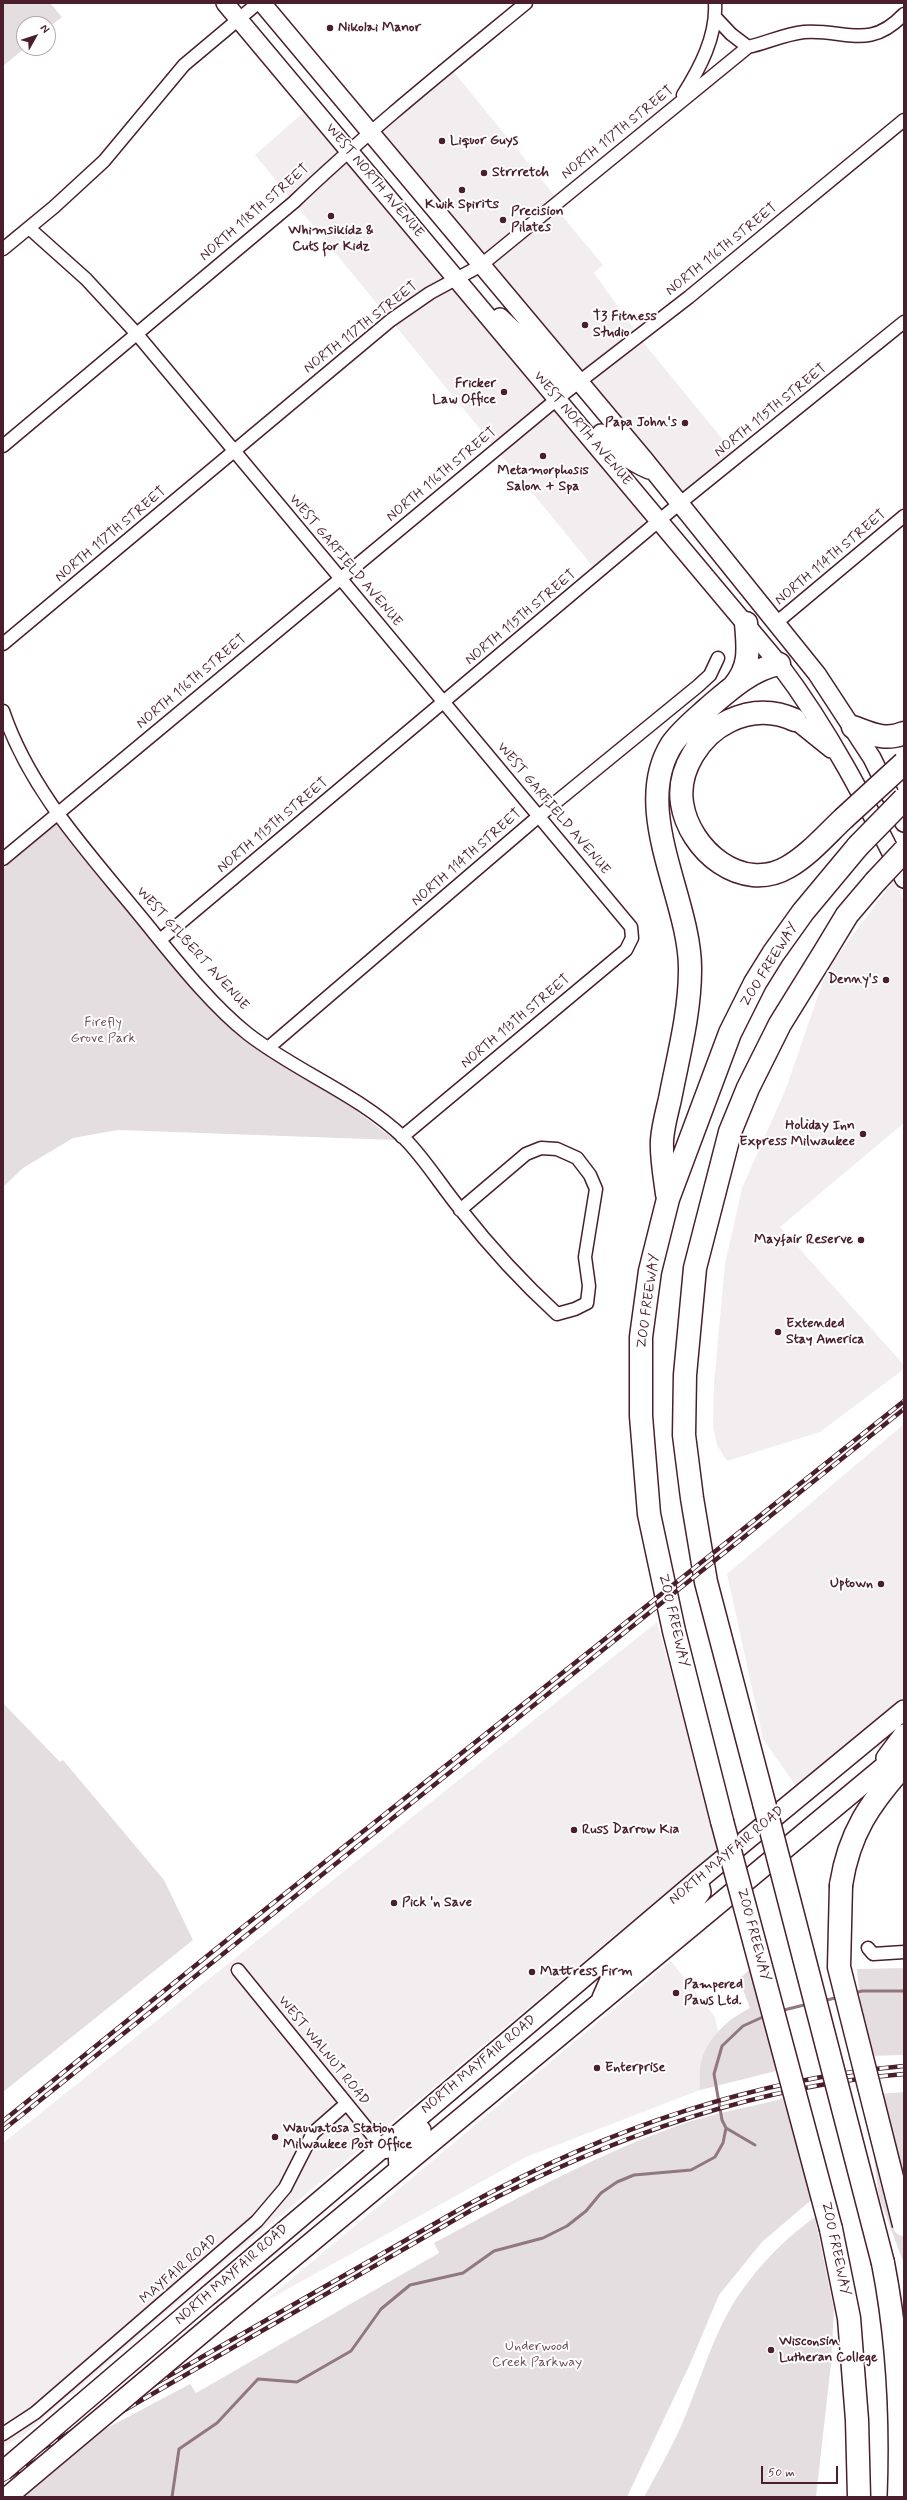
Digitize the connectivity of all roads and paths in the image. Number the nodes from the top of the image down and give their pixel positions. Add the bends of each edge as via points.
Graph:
1 (225, 3) edge
2 (258, 3) edge
3 (262, 3) edge
4 (526, 3) edge
5 (715, 3) edge
6 (904, 14) edge
7 (238, 18) junction
8 (716, 18) junction
9 (748, 47) junction
10 (680, 102) junction
11 (904, 120) edge
12 (370, 133) junction
13 (350, 152) junction
14 (29, 228) junction
15 (3, 249) edge
16 (480, 266) junction
17 (457, 278) junction
18 (479, 306) junction
19 (904, 322) edge
20 (136, 334) junction
21 (578, 382) junction
22 (557, 399) junction
23 (3, 446) edge
24 (235, 451) junction
25 (655, 472) junction
26 (680, 503) junction
27 (904, 516) edge
28 (660, 521) junction
29 (339, 579) junction
30 (746, 623) junction
31 (776, 623) junction
32 (3, 644) edge
33 (718, 658) dead end
34 (779, 664) junction
35 (822, 681) junction
36 (732, 687) junction
37 (444, 702) junction
38 (3, 710) edge
39 (795, 720) joint
40 (853, 727) junction
41 (904, 733) edge
42 (844, 761) junction
43 (904, 763) edge
44 (904, 800) edge
45 (57, 814) junction
46 (539, 816) junction
47 (904, 823) edge
48 (904, 851) edge
49 (3, 859) edge
50 (904, 879) edge
51 (628, 923) joint
52 (160, 940) junction
53 (268, 1048) junction
54 (402, 1137) junction
55 (668, 1199) junction
56 (460, 1210) junction
57 (904, 1710) edge
58 (904, 1734) edge
59 (904, 1750) edge
60 (904, 1765) edge
61 (868, 1781) junction
62 (698, 1880) junction
63 (868, 1948) dead end
64 (904, 1952) edge
65 (238, 1970) dead end
66 (600, 2001) junction
67 (544, 2011) junction
68 (346, 2104) junction
69 (381, 2147) junction
70 (400, 2168) junction
71 (904, 2225) edge
72 (227, 2312) junction
73 (3, 2434) edge
74 (3, 2471) edge
75 (7, 2497) edge
76 (859, 2497) edge
77 (899, 2497) edge

1 - 7 main road, WEST NORTH AVENUE
2 - 7 street
3 - 12 main road, WEST NORTH AVENUE
4 - 12 street, NORTH 118TH STREET
5 - 8 street
6 - 9 street, NORTH 117TH STREET via 894,24 860,37 839,33 803,32
7 - 13 main road, WEST NORTH AVENUE
7 - 14 street via 175,75 115,150
8 - 9 street
8 - 10 street via 701,66
9 - 10 street, NORTH 117TH STREET
10 - 16 street, NORTH 117TH STREET
11 - 21 street, NORTH 116TH STREET via 689,297
12 - 13 street, NORTH 118TH STREET
12 - 16 main road, WEST NORTH AVENUE
13 - 17 main road, WEST NORTH AVENUE
13 - 20 street, NORTH 118TH STREET
14 - 15 street
14 - 20 street, WEST GARFIELD AVENUE via 86,279
16 - 17 street, NORTH 117TH STREET
16 - 21 main road, WEST NORTH AVENUE
17 - 18 main road, WEST NORTH AVENUE
17 - 24 street, NORTH 117TH STREET via 418,300 391,320
18 - 21 main road via 500,317 555,377 568,383
18 - 22 main road, WEST NORTH AVENUE
19 - 26 street, NORTH 115TH STREET
20 - 23 street, NORTH 118TH STREET
20 - 24 street, WEST GARFIELD AVENUE
21 - 22 street, NORTH 116TH STREET
21 - 25 main road, WEST NORTH AVENUE
22 - 25 main road via 578,406 614,448 635,464
22 - 28 main road, WEST NORTH AVENUE
22 - 29 street, NORTH 116TH STREET
24 - 29 street, WEST GARFIELD AVENUE
24 - 32 street, NORTH 117TH STREET
25 - 26 main road, WEST NORTH AVENUE
26 - 28 street, NORTH 115TH STREET
26 - 31 main road, WEST NORTH AVENUE
27 - 31 street, NORTH 114TH STREET
28 - 30 main road, WEST NORTH AVENUE
28 - 37 street, NORTH 115TH STREET
29 - 37 street, WEST GARFIELD AVENUE
29 - 45 street, NORTH 116TH STREET
30 - 34 main road, WEST NORTH AVENUE
30 - 36 highway via 747,666
31 - 35 main road, WEST NORTH AVENUE
33 - 46 street, NORTH 114TH STREET via 715,668 706,679
34 - 35 main road via 794,665
34 - 36 highway via 760,670
34 - 42 main road, WEST NORTH AVENUE via 820,721
35 - 40 main road, WEST NORTH AVENUE
36 - 55 highway via 687,726 673,743 662,769 658,792 661,829 690,958 683,1031 662,1140
37 - 46 street, WEST GARFIELD AVENUE
37 - 52 street, NORTH 115TH STREET
38 - 45 street, WEST GILBERT AVENUE via 11,736 34,779
39 - 42 main road via 809,729
39 - 43 highway, bridge via 761,712 742,715 716,727 693,754 684,776 682,802 691,831 709,854 732,871 753,876 788,867
40 - 41 highway via 880,737 894,737
40 - 47 main road, WEST NORTH AVENUE via 877,766
42 - 50 main road, WEST NORTH AVENUE
44 - 55 highway, ZOO FREEWAY, bridge via 858,846 803,912 755,983 730,1032
45 - 49 street, NORTH 116TH STREET
45 - 52 street, WEST GILBERT AVENUE
46 - 51 street, WEST GARFIELD AVENUE
46 - 53 street, NORTH 114TH STREET
48 - 77 highway, bridge via 847,915 780,1024 748,1088 730,1132 695,1268 685,1375 684,1427 692,1498 706,1582 883,2263 896,2356 900,2419
51 - 54 street, NORTH 113TH STREET via 632,938 626,950
52 - 53 street, WEST GILBERT AVENUE via 216,1004 247,1033
53 - 54 street, WEST GILBERT AVENUE via 328,1082
54 - 56 street, WEST GILBERT AVENUE
55 - 76 highway, ZOO FREEWAY, bridge via 650,1271 641,1338 641,1416 648,1514 674,1631 722,1820 831,2229 849,2318 857,2420
56 - 56 street, WEST GILBERT AVENUE via 526,1154 541,1148 557,1149 577,1158 590,1175 596,1189 585,1257 589,1286 587,1303 556,1314 530,1289
57 - 62 main road, NORTH MAYFAIR ROAD
58 - 61 main road
59 - 61 main road, NORTH MAYFAIR ROAD
60 - 71 highway, bridge via 874,1799 853,1838 845,1863 838,1917 839,1968
61 - 66 main road, NORTH MAYFAIR ROAD
62 - 66 main road via 701,1892 693,1903 616,1966
62 - 67 main road, NORTH MAYFAIR ROAD
63 - 64 street via 873,1954
65 - 68 street, WEST WALNUT ROAD
66 - 70 main road, NORTH MAYFAIR ROAD
67 - 69 main road, NORTH MAYFAIR ROAD
67 - 70 main road via 500,2064 404,2144 397,2157
68 - 69 street, WEST WALNUT ROAD
68 - 73 street, MAYFAIR ROAD via 313,2133 285,2188 257,2221 35,2412
69 - 70 street, WEST WALNUT ROAD
69 - 72 main road via 382,2157 377,2166 282,2249
69 - 74 main road, NORTH MAYFAIR ROAD, bridge
70 - 72 main road, NORTH MAYFAIR ROAD
72 - 75 main road, NORTH MAYFAIR ROAD, bridge

